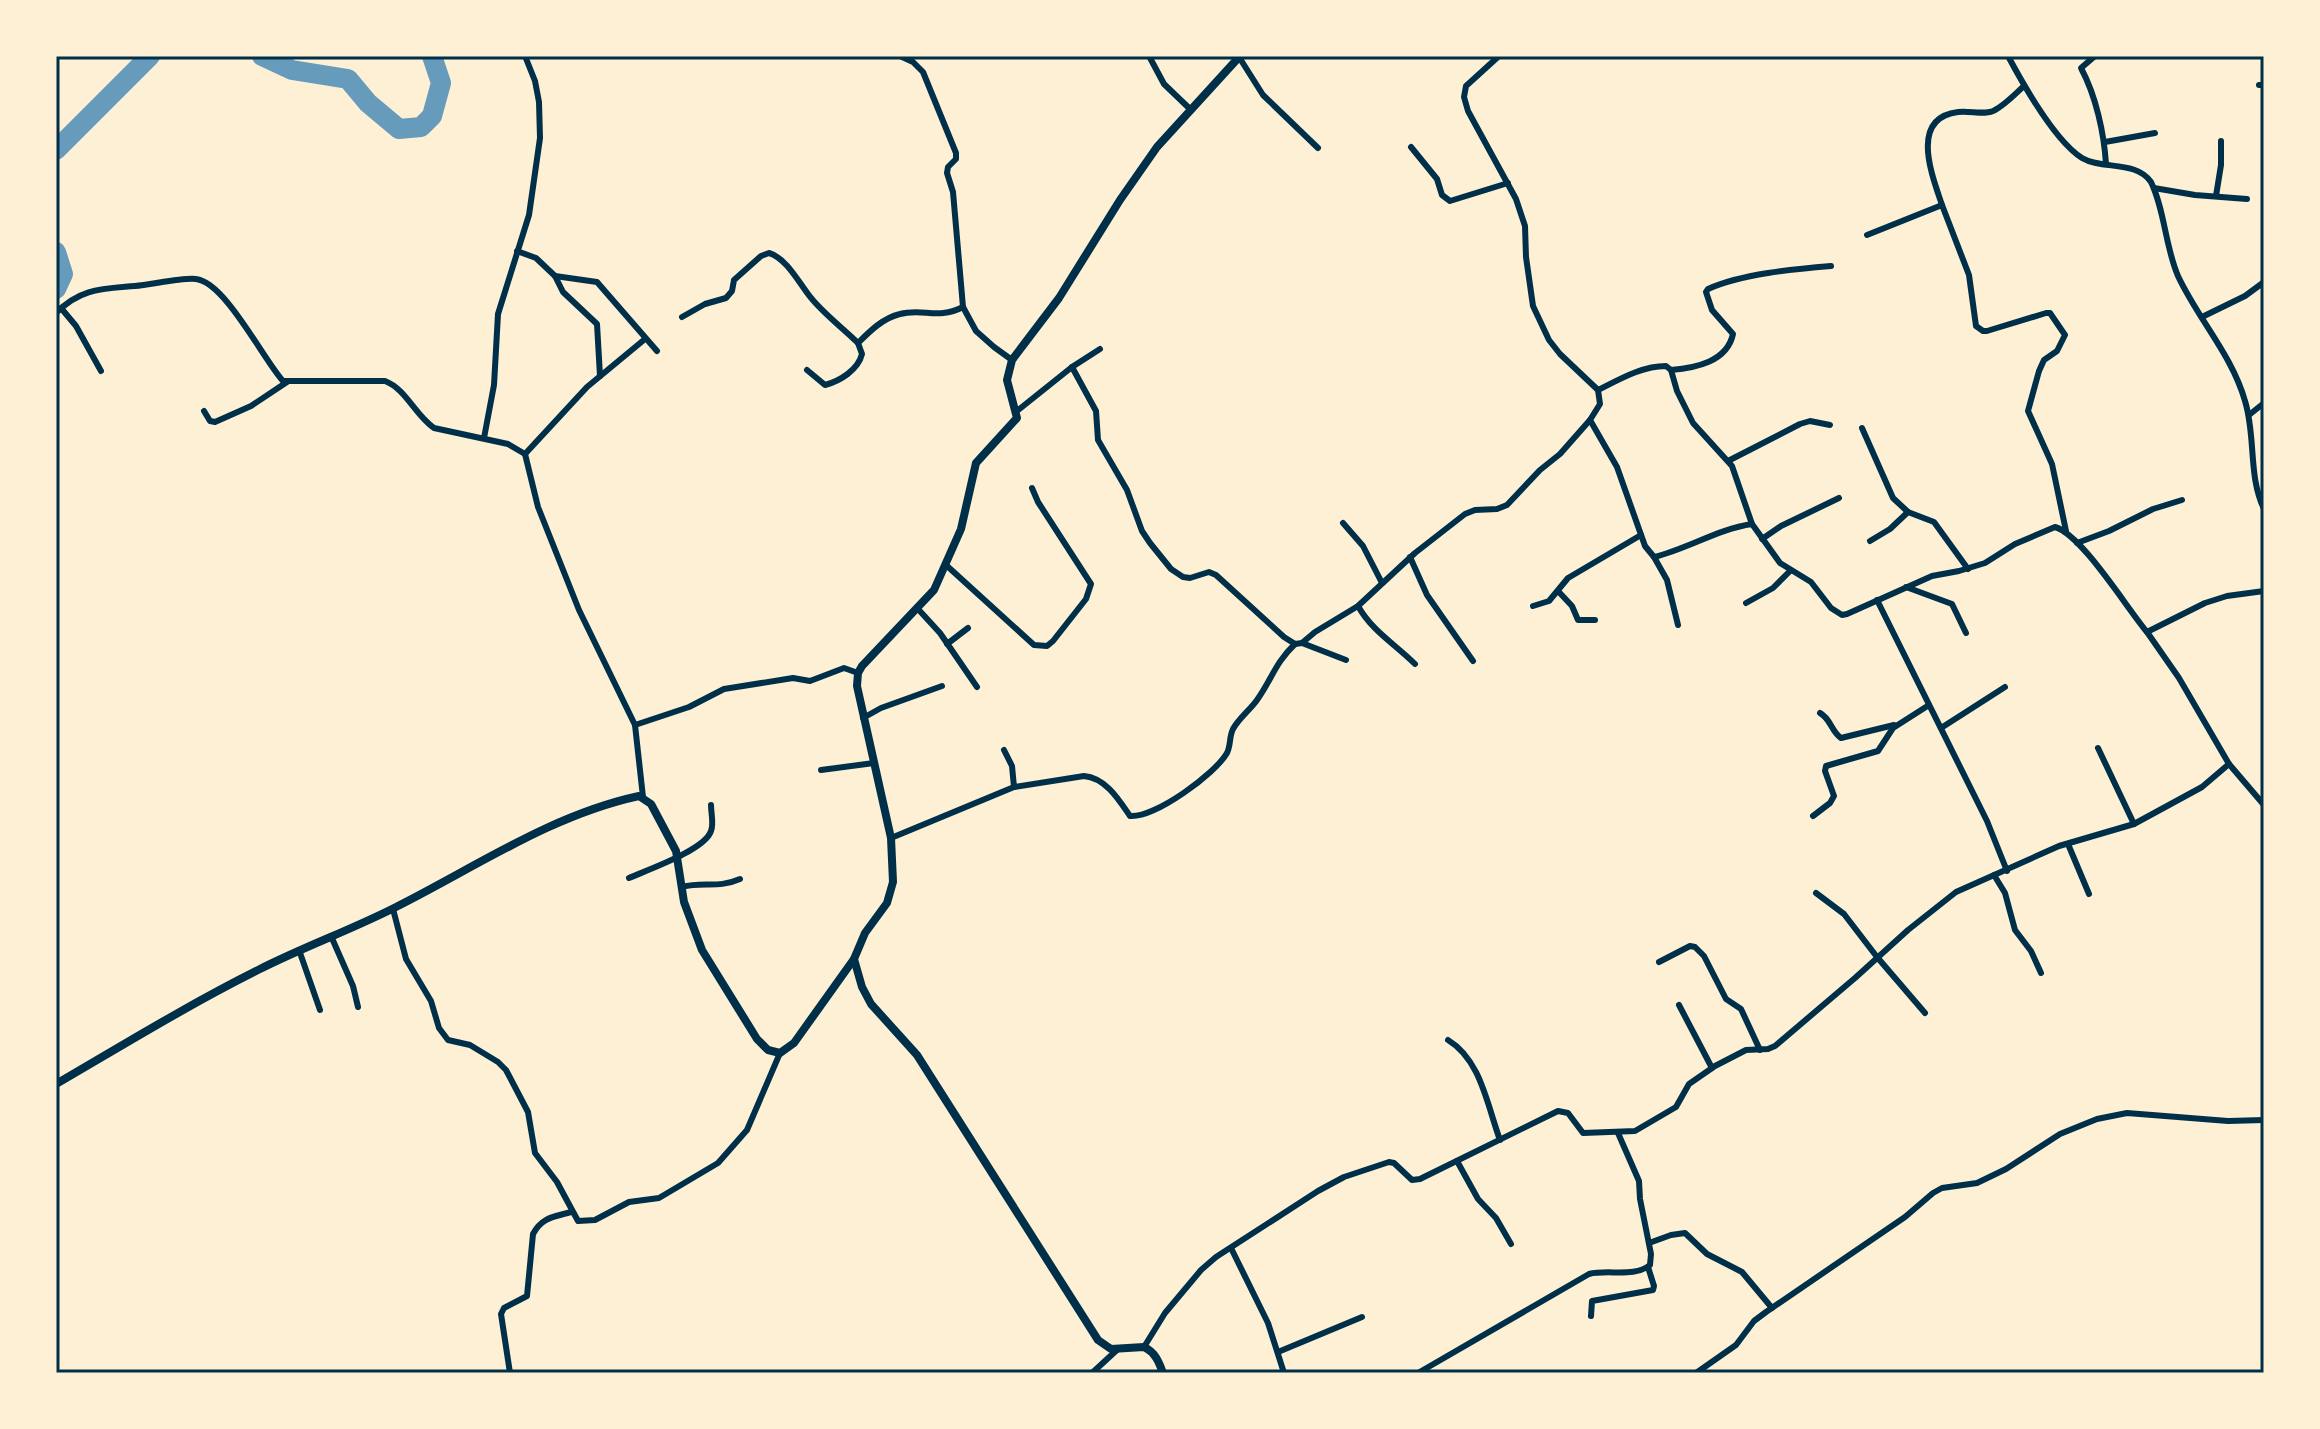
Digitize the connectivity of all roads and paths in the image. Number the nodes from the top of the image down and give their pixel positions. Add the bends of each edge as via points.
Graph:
1 (525, 56) edge
2 (900, 56) edge
3 (1149, 56) edge
4 (1240, 56) edge
5 (1499, 56) edge
6 (2008, 56) edge
7 (2095, 56) edge
8 (2024, 86) junction
9 (1190, 109) junction
10 (2155, 133) dead end
11 (2221, 141) dead end
12 (2105, 142) junction
13 (1411, 147) dead end
14 (1318, 148) dead end
15 (2106, 164) junction
16 (1508, 183) junction
17 (2155, 191) junction
18 (2216, 196) junction
19 (2247, 199) dead end
20 (1942, 205) junction
21 (1867, 235) dead end
22 (517, 251) junction
23 (1831, 266) dead end
24 (555, 276) junction
25 (2264, 282) edge
26 (963, 307) junction
27 (58, 310) edge
28 (682, 317) dead end
29 (2202, 317) junction
30 (645, 339) junction
31 (858, 343) junction
32 (1100, 349) dead end
33 (657, 351) dead end
34 (1012, 360) junction
35 (1072, 367) junction
36 (807, 370) dead end
37 (1671, 370) junction
38 (101, 371) dead end
39 (600, 376) junction
40 (287, 382) junction
41 (1598, 390) junction
42 (2264, 403) edge
43 (204, 411) dead end
44 (1017, 411) junction
45 (2249, 415) junction
46 (1590, 420) junction
47 (1830, 425) dead end
48 (1862, 428) dead end
49 (484, 438) junction
50 (525, 454) junction
51 (1728, 461) junction
52 (1032, 488) dead end
53 (1839, 498) dead end
54 (2182, 500) dead end
55 (2264, 509) edge
56 (1908, 512) junction
57 (1343, 523) dead end
58 (1752, 524) junction
59 (2066, 531) junction
60 (1641, 535) junction
61 (1762, 539) junction
62 (1870, 541) dead end
63 (2077, 543) junction
64 (1410, 557) junction
65 (1654, 557) junction
66 (946, 565) junction
67 (1968, 569) junction
68 (1790, 571) junction
69 (1382, 583) junction
70 (1906, 587) junction
71 (1558, 591) junction
72 (2264, 591) edge
73 (1877, 600) junction
74 (1746, 603) dead end
75 (1358, 606) junction
76 (1533, 606) dead end
77 (918, 609) junction
78 (1595, 620) dead end
79 (1678, 625) dead end
80 (968, 628) dead end
81 (2147, 632) junction
82 (1966, 633) dead end
83 (1299, 643) junction
84 (947, 644) junction
85 (1346, 660) dead end
86 (1473, 661) dead end
87 (1415, 664) dead end
88 (858, 673) junction
89 (942, 686) dead end
90 (977, 687) dead end
91 (2005, 687) dead end
92 (1929, 705) junction
93 (1820, 713) dead end
94 (863, 718) junction
95 (1897, 724) junction
96 (635, 725) junction
97 (1941, 728) junction
98 (2098, 748) dead end
99 (1004, 750) dead end
100 (874, 763) junction
101 (2229, 764) junction
102 (821, 770) dead end
103 (1014, 787) junction
104 (643, 797) junction
105 (711, 805) dead end
106 (2264, 805) edge
107 (1813, 816) dead end
108 (2134, 824) junction
109 (891, 838) junction
110 (2068, 844) junction
111 (678, 858) junction
112 (2007, 871) junction
113 (1994, 875) junction
114 (629, 878) dead end
115 (740, 879) dead end
116 (682, 887) junction
117 (1816, 893) dead end
118 (2089, 894) dead end
119 (393, 909) junction
120 (331, 935) junction
121 (299, 950) junction
122 (1877, 957) junction
123 (854, 959) junction
124 (1659, 962) dead end
125 (2041, 973) dead end
126 (1679, 1005) dead end
127 (358, 1007) dead end
128 (320, 1010) dead end
129 (1925, 1013) dead end
130 (1448, 1040) dead end
131 (1760, 1050) junction
132 (780, 1053) junction
133 (1712, 1068) junction
134 (56, 1084) edge
135 (2264, 1120) edge
136 (1618, 1133) junction
137 (1500, 1140) junction
138 (1457, 1161) junction
139 (571, 1212) junction
140 (1649, 1243) junction
141 (1511, 1244) dead end
142 (1231, 1248) junction
143 (1648, 1267) junction
144 (1772, 1308) junction
145 (1591, 1316) dead end
146 (1362, 1317) dead end
147 (1144, 1347) junction
148 (1118, 1349) junction
149 (1278, 1352) junction
150 (510, 1373) edge
151 (1092, 1373) edge
152 (1163, 1373) edge
153 (1284, 1373) edge
154 (1418, 1373) edge
155 (1696, 1373) edge

1 - 22 street via 539,102 540,138 529,215
2 - 26 street via 923,72 956,153 947,169
3 - 9 street via 1164,84
4 - 9 street
4 - 14 street via 1263,95
5 - 16 street via 1466,86 1464,97
6 - 8 street
7 - 12 street via 2081,68
8 - 15 street via 2076,153
8 - 20 street via 1995,111 1956,112 1932,127 1927,145
9 - 34 street via 1127,189 1066,289
10 - 12 street
11 - 18 street
12 - 15 street
13 - 16 street via 1450,201
15 - 17 street via 2148,177
16 - 41 street via 1525,226 1533,306 1549,340
17 - 18 street
17 - 29 street via 2177,274
18 - 19 street
20 - 21 street
20 - 59 street via 1969,275 1976,326 1987,331 2050,313 2065,335 2057,351 2044,360 2028,411 2052,464
22 - 24 street via 536,258
22 - 49 street via 498,314
23 - 37 street via 1730,280 1708,289 1712,310 1732,339 1710,362
24 - 30 street via 597,282
24 - 39 street via 563,292 597,324
25 - 29 street
26 - 31 street via 944,315 899,314 875,326
26 - 34 street via 976,331
27 - 38 street via 69,316
27 - 40 street via 91,290 201,280 239,317
28 - 31 street via 726,298 734,280 769,253
29 - 45 street via 2235,375
30 - 33 street
30 - 39 street
31 - 36 street via 859,364 837,381 825,385
32 - 35 street
34 - 44 street via 1007,380
35 - 44 street
35 - 83 street via 1096,411 1098,440 1158,554 1183,577 1216,575 1284,637
37 - 41 street via 1647,368
37 - 51 street via 1693,423
39 - 50 street
40 - 43 street via 215,422
40 - 49 street via 385,381 434,428
41 - 46 street via 1600,404
42 - 45 street
44 - 66 street via 1013,425 976,463 961,529
45 - 55 street
46 - 60 street via 1617,467
46 - 64 street via 1507,505 1465,514
47 - 51 street via 1800,424
48 - 56 street via 1888,489
49 - 50 street
50 - 96 street via 538,507 579,610
51 - 58 street
52 - 66 street via 1091,584 1086,599 1047,646 1034,645
53 - 61 street
54 - 63 street
56 - 62 street
56 - 67 street via 1934,522
57 - 69 street via 1363,546
58 - 61 street
58 - 65 street
59 - 63 street
59 - 67 street via 2047,529
60 - 65 street
60 - 71 street via 1568,578
61 - 68 street
63 - 81 street
64 - 69 street
64 - 86 street via 1427,595
65 - 79 street via 1667,580
66 - 77 street
67 - 70 street
68 - 73 street via 1811,582 1842,615
68 - 74 street via 1782,582
69 - 75 street
70 - 73 street
70 - 82 street via 1952,604
71 - 76 street
71 - 78 street via 1578,620
72 - 81 street via 2205,603
73 - 92 street
75 - 83 street
75 - 87 street via 1379,634
77 - 84 street
77 - 88 street
80 - 84 street
81 - 101 street
83 - 85 street
83 - 103 street via 1275,665 1256,702 1237,723 1223,757 1162,808 1130,816 1112,792 1090,776
84 - 90 street
88 - 94 street
88 - 96 street via 844,668 810,681 793,678 724,689
89 - 94 street
91 - 97 street
92 - 95 street
92 - 97 street
93 - 95 street via 1841,738
94 - 100 street
95 - 107 street via 1878,751 1826,766 1833,799
96 - 104 street
97 - 112 street
98 - 108 street
99 - 103 street
100 - 102 street
100 - 109 street
101 - 106 street
101 - 108 street via 2202,787
103 - 109 street
104 - 111 street
104 - 119 street via 580,813 535,832
105 - 111 street via 712,831
108 - 110 street
109 - 123 street via 890,897
110 - 112 street
110 - 118 street
111 - 114 street
111 - 116 street
112 - 113 street
113 - 122 street via 1956,892
113 - 125 street via 2015,930
115 - 116 street via 720,886
116 - 132 street via 694,932 715,973 757,1039
117 - 122 street via 1844,914
119 - 120 street
119 - 139 street via 406,959 431,1001 439,1028 448,1040 470,1045 506,1070 528,1112 535,1153
120 - 121 street
120 - 127 street
121 - 128 street
121 - 134 street via 184,1008
122 - 129 street
122 - 131 street via 1775,1046
123 - 132 street via 794,1043
123 - 148 street via 871,1004 917,1055 1098,1340
124 - 131 street via 1695,947 1724,996 1741,1009
126 - 133 street
130 - 137 street via 1474,1066
131 - 133 street via 1746,1050
132 - 139 street via 747,1130 718,1163 659,1198 618,1205 595,1220 578,1221
133 - 136 street via 1689,1084 1676,1107 1640,1129
135 - 144 street via 2127,1113 2097,1119 2060,1134 1977,1183 1933,1193
136 - 137 street via 1583,1133 1568,1113 1558,1111
136 - 140 street via 1639,1181
137 - 138 street
138 - 141 street
138 - 142 street via 1415,1180 1389,1162 1344,1177
139 - 150 street via 546,1219 537,1228 527,1296 501,1314
140 - 143 street
140 - 144 street via 1685,1233 1707,1254 1742,1272
142 - 147 street via 1207,1264
142 - 149 street
143 - 145 street via 1653,1290 1592,1301
143 - 154 street via 1589,1274
144 - 155 street via 1736,1345
146 - 149 street
147 - 148 street
147 - 152 street
148 - 151 street
149 - 153 street

